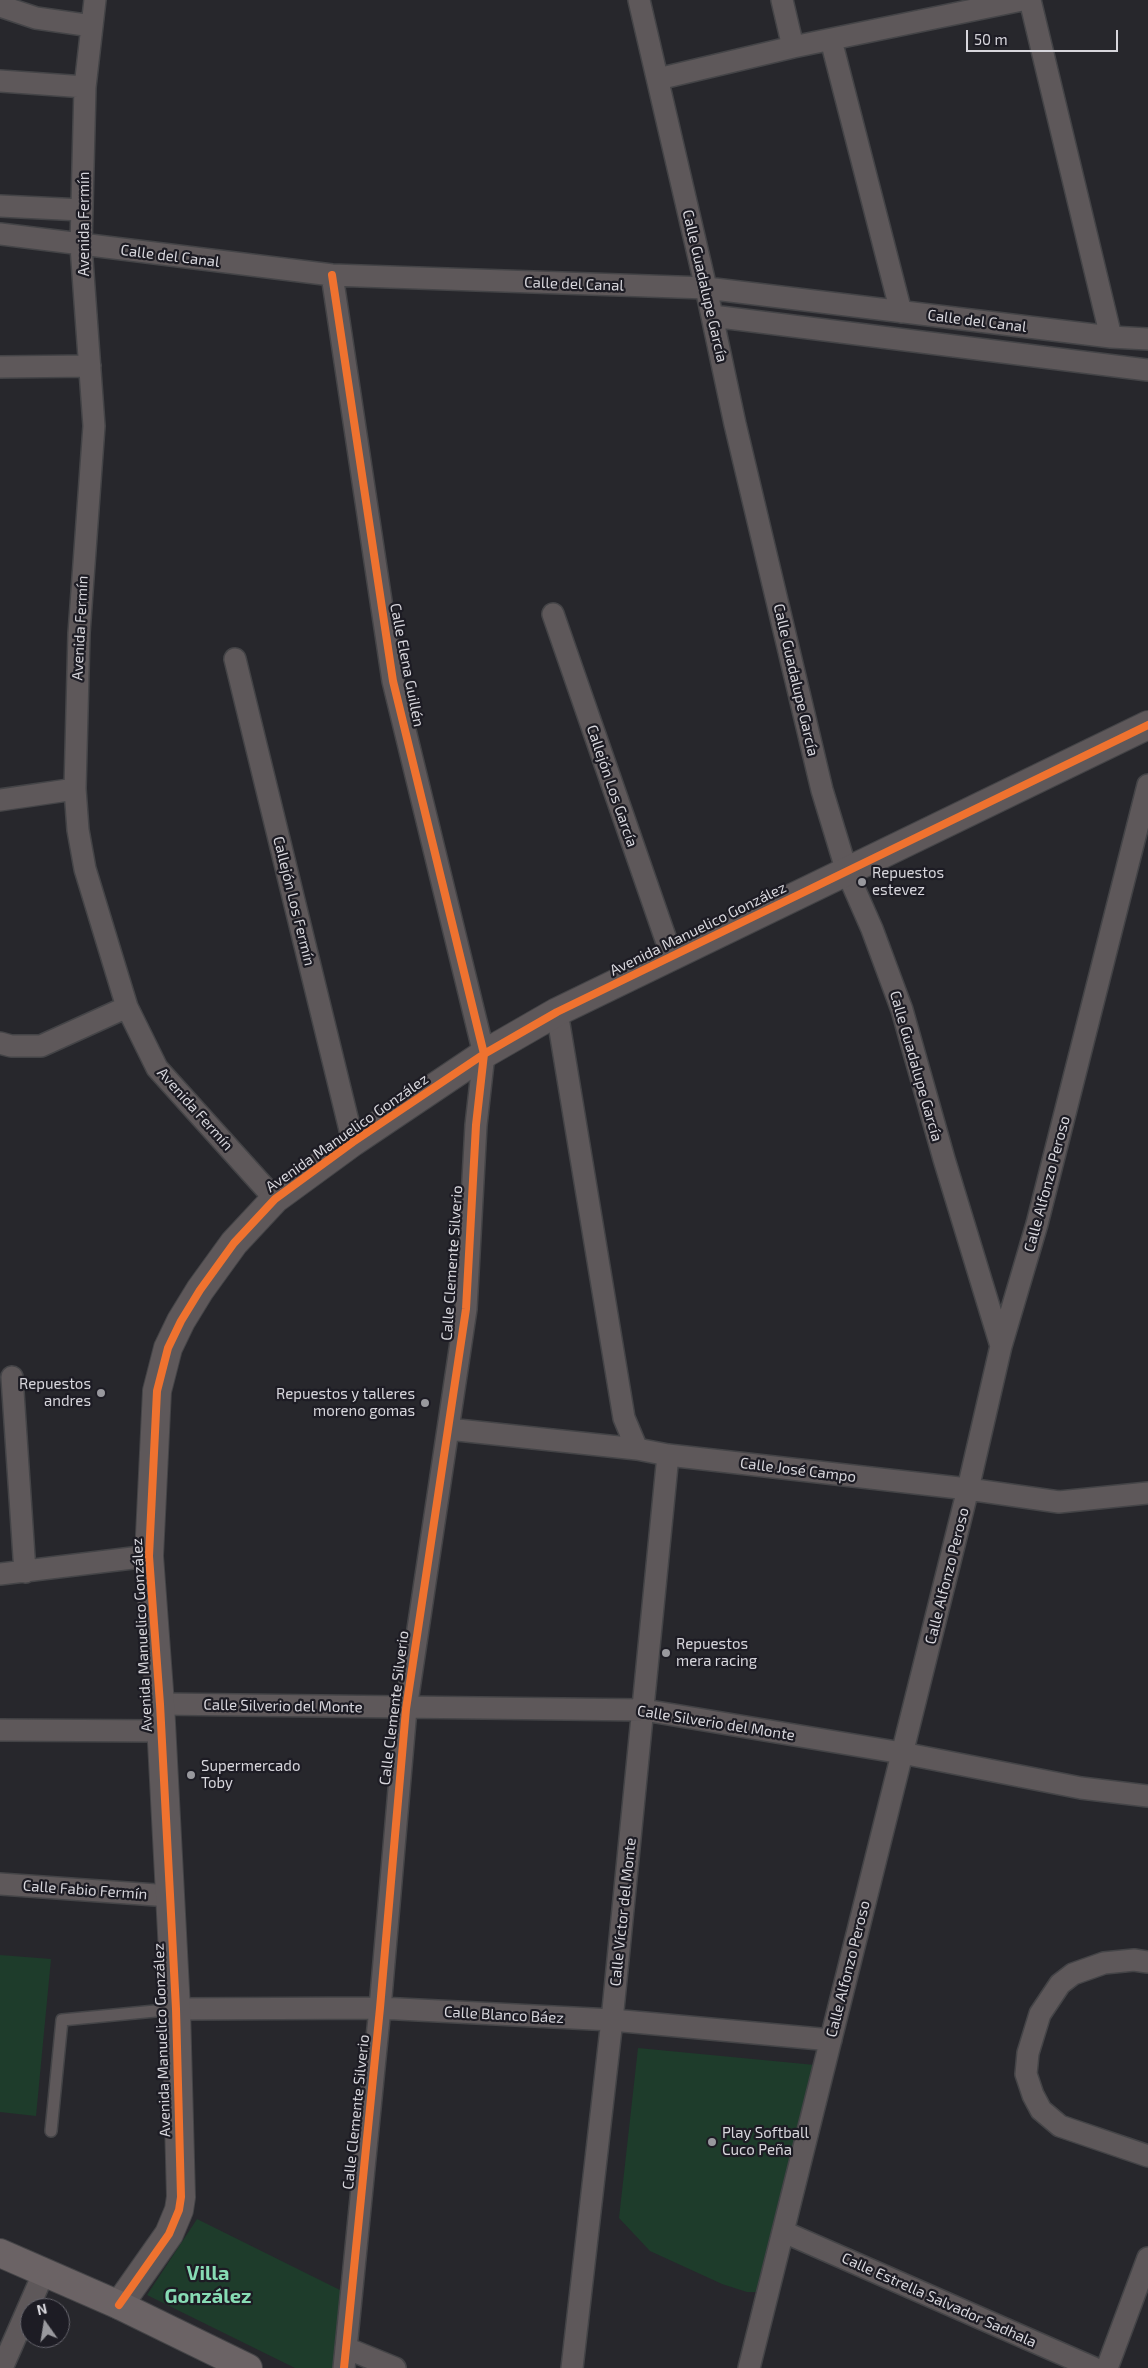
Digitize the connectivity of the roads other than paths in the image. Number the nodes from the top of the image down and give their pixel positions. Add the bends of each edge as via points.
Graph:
1 (95, 0) edge
2 (639, 0) edge
3 (782, 0) edge
4 (1022, 0) edge
5 (1030, 0) edge
6 (0, 6) edge
7 (92, 26) junction
8 (831, 40) junction
9 (794, 47) junction
10 (658, 80) junction
11 (0, 81) edge
12 (85, 87) junction
13 (0, 206) edge
14 (82, 210) junction
15 (0, 234) edge
16 (81, 246) junction
17 (332, 275) junction
18 (706, 288) junction
19 (901, 312) junction
20 (712, 316) junction
21 (1111, 337) junction
22 (1148, 339) edge
23 (90, 366) junction
24 (0, 367) edge
25 (1148, 370) edge
26 (553, 614) dead end
27 (236, 659) dead end
28 (1148, 725) edge
29 (1148, 785) edge
30 (75, 789) junction
31 (0, 800) edge
32 (847, 872) junction
33 (672, 957) junction
34 (127, 1007) junction
35 (557, 1012) junction
36 (0, 1043) edge
37 (484, 1054) junction
38 (353, 1142) junction
39 (275, 1199) junction
40 (1001, 1346) junction
41 (12, 1377) dead end
42 (448, 1429) junction
43 (637, 1449) junction
44 (668, 1455) junction
45 (968, 1489) junction
46 (1148, 1493) edge
47 (149, 1556) junction
48 (26, 1572) junction
49 (0, 1574) edge
50 (160, 1704) junction
51 (406, 1709) junction
52 (644, 1710) junction
53 (0, 1730) edge
54 (161, 1731) junction
55 (902, 1753) junction
56 (1148, 1796) edge
57 (0, 1884) edge
58 (170, 1896) junction
59 (1148, 1962) edge
60 (176, 2008) junction
61 (380, 2008) junction
62 (612, 2020) junction
63 (831, 2040) junction
64 (51, 2131) dead end
65 (1148, 2156) edge
66 (784, 2232) junction
67 (0, 2253) edge
68 (1148, 2258) edge
69 (44, 2272) junction
70 (119, 2305) junction
71 (345, 2358) edge
72 (2, 2368) edge
73 (248, 2368) edge
74 (395, 2368) edge
75 (572, 2368) edge
76 (749, 2368) edge
77 (1094, 2368) edge
78 (1107, 2368) edge

1 - 7 street, Avenida Fermín
2 - 10 street, Calle Guadalupe García
3 - 9 street
4 - 8 street
5 - 21 street
6 - 7 street via 36,18
7 - 12 street, Avenida Fermín
8 - 9 street
8 - 19 street
9 - 10 street
10 - 18 street, Calle Guadalupe García
11 - 12 street
12 - 14 street, Avenida Fermín
13 - 14 street
14 - 16 street, Avenida Fermín
15 - 16 street, Calle del Canal
16 - 17 street, Calle del Canal
16 - 23 street, Avenida Fermín
17 - 18 street, Calle del Canal
17 - 37 street, Calle Elena Guillén via 393,681
18 - 19 street, Calle del Canal
18 - 20 street, Calle Guadalupe García
19 - 21 street, Calle del Canal
20 - 25 street
20 - 32 street, Calle Guadalupe García via 815,760
21 - 22 street, Calle del Canal
23 - 24 street
23 - 30 street, Avenida Fermín via 94,426 79,633
26 - 33 street, Callejón Los García
27 - 38 street, Callejón Los Fermín
28 - 32 street, Avenida Manuelico González
29 - 40 street, Calle Alfonzo Peroso via 1042,1206
30 - 31 street
30 - 34 street, Avenida Fermín via 85,869
32 - 33 street, Avenida Manuelico González
32 - 40 street, Calle Guadalupe García via 902,1010
33 - 35 street, Avenida Manuelico González
34 - 36 street via 41,1046
34 - 39 street, Avenida Fermín via 157,1068
35 - 37 street, Avenida Manuelico González
35 - 43 street via 624,1418
37 - 38 street, Avenida Manuelico González
37 - 42 street, Calle Clemente Silverio via 476,1125 466,1309
38 - 39 street, Avenida Manuelico González
39 - 47 street, Avenida Manuelico González via 234,1243 200,1290 181,1321 163,1362 155,1417
40 - 45 street, Calle Alfonzo Peroso
41 - 48 street
42 - 43 street, Calle José Campo
42 - 51 street, Calle Clemente Silverio
43 - 44 street, Calle José Campo
44 - 45 street, Calle José Campo
44 - 52 street, Calle Víctor del Monte
45 - 46 street, Calle José Campo via 1059,1502
45 - 55 street, Calle Alfonzo Peroso
47 - 48 street
47 - 50 street, Avenida Manuelico González
48 - 49 street
50 - 51 street, Calle Silverio del Monte
50 - 54 street, Avenida Manuelico González
51 - 52 street, Calle Silverio del Monte
51 - 61 street, Calle Clemente Silverio
52 - 55 street, Calle Silverio del Monte
52 - 62 street, Calle Víctor del Monte
53 - 54 street
54 - 58 street, Avenida Manuelico González
55 - 56 street, Calle Silverio del Monte via 1081,1788
55 - 63 street, Calle Alfonzo Peroso
57 - 58 street, Calle Fabio Fermín
58 - 60 street, Avenida Manuelico González
59 - 65 street via 1104,1963 1073,1974 1060,1984 1040,2014 1028,2053 1026,2074 1042,2110 1060,2126
60 - 61 street, Calle Blanco Báez
60 - 64 lane via 62,2020
60 - 70 street, Avenida Manuelico González via 180,2204 169,2234
61 - 62 street, Calle Blanco Báez
61 - 71 street, Calle Clemente Silverio
62 - 63 street, Calle Blanco Báez
62 - 75 street, Calle Víctor del Monte
63 - 66 street, Calle Alfonzo Peroso
66 - 76 street, Calle Alfonzo Peroso
66 - 77 street, Calle Estrella Salvador Sadhala
67 - 69 main road
68 - 78 street
69 - 70 main road
69 - 72 street
70 - 73 main road
71 - 74 street

